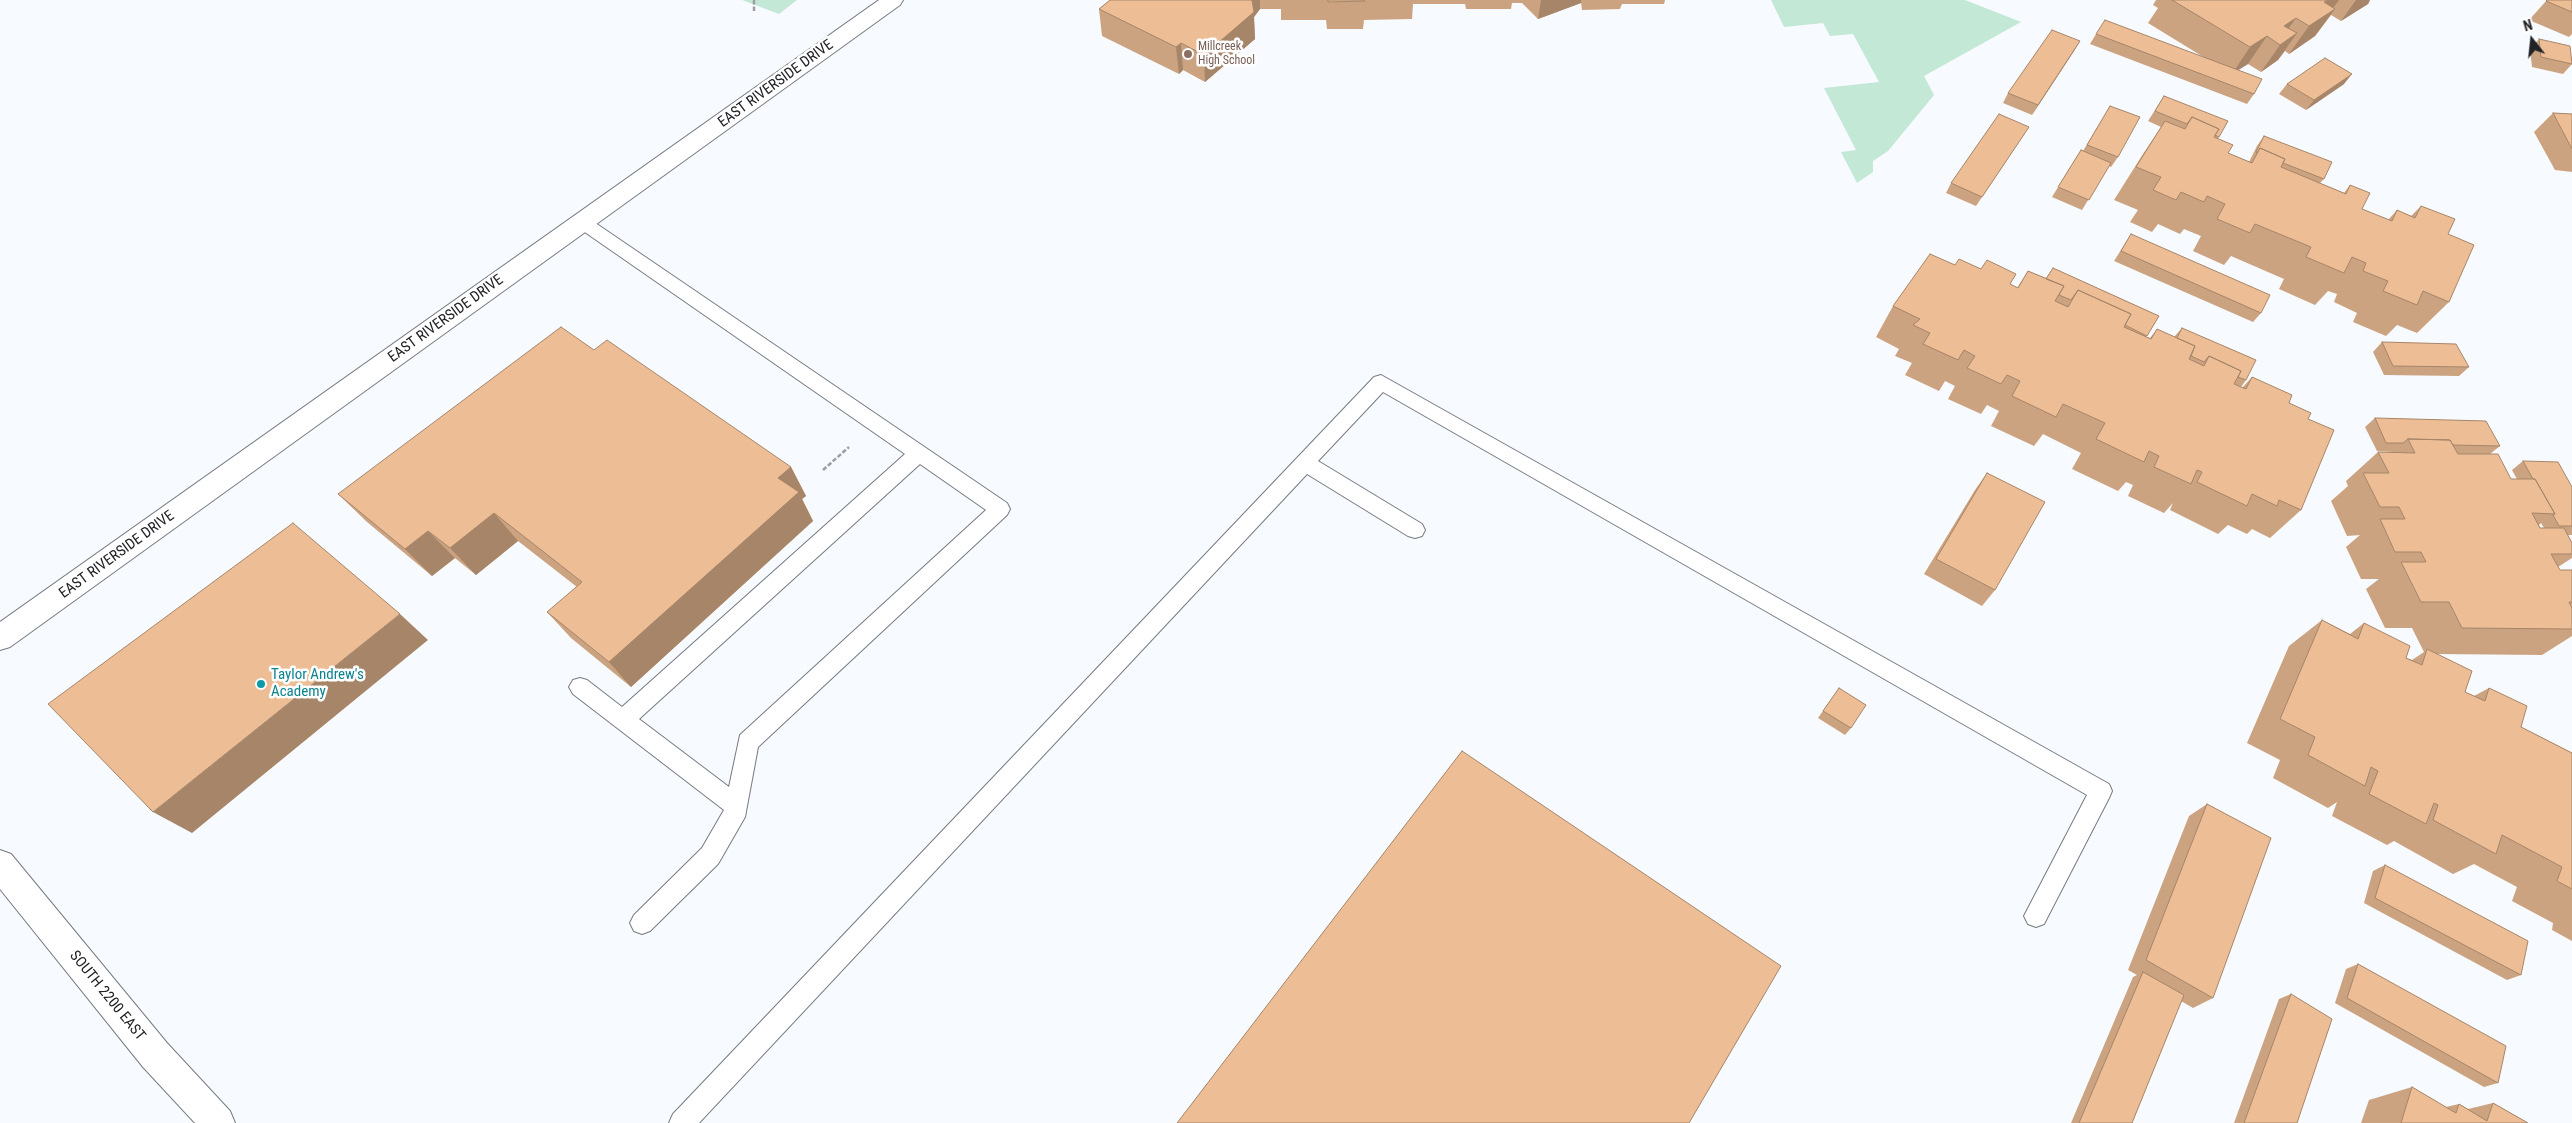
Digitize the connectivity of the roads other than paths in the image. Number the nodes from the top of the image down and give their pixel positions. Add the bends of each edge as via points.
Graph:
1 (893, 0) edge
2 (582, 222) junction
3 (919, 453) junction
4 (1305, 463) junction
5 (1414, 530) dead end
6 (0, 638) edge
7 (580, 687) dead end
8 (623, 720) junction
9 (736, 806) junction
10 (0, 866) edge
11 (2036, 916) dead end
12 (642, 923) dead end
13 (218, 1123) edge
14 (682, 1123) edge

1 - 2 main road, EAST RIVERSIDE DRIVE
2 - 3 lane
2 - 6 main road, EAST RIVERSIDE DRIVE
3 - 8 lane
3 - 9 lane via 1000,509 748,742
4 - 5 lane
4 - 11 lane via 1381,382 2101,791
4 - 14 lane
7 - 8 lane
8 - 9 lane
9 - 12 lane via 734,817 710,856
10 - 13 main road, SOUTH 2200 EAST via 154,1055

